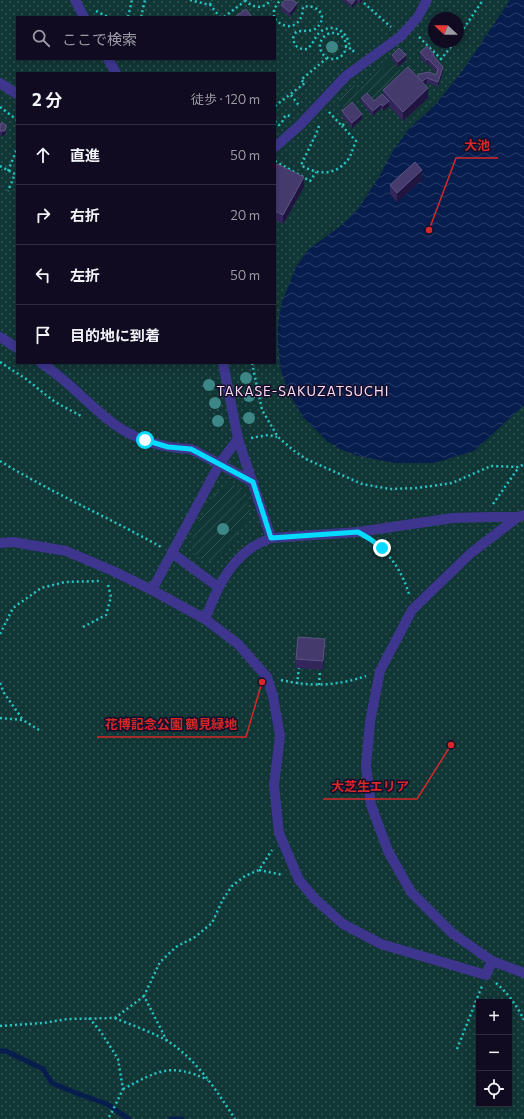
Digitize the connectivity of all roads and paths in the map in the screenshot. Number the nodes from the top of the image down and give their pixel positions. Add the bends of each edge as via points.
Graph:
1 (75, 0) edge
2 (132, 0) edge
3 (145, 0) edge
4 (190, 0) edge
5 (212, 0) edge
6 (245, 0) edge
7 (272, 0) edge
8 (280, 0) edge
9 (426, 0) edge
10 (483, 0) edge
11 (364, 3) dead end
12 (210, 5) junction
13 (83, 16) edge
14 (128, 16) edge
15 (141, 16) edge
16 (219, 16) edge
17 (225, 16) edge
18 (275, 16) edge
19 (276, 19) edge
20 (389, 25) dead end
21 (464, 28) edge
22 (416, 34) dead end
23 (428, 46) edge
24 (430, 48) edge
25 (450, 48) edge
26 (372, 56) junction
27 (327, 58) junction
28 (109, 60) edge
29 (115, 72) edge
30 (0, 83) edge
31 (16, 93) edge
32 (276, 105) edge
33 (0, 107) edge
34 (327, 110) dead end
35 (311, 114) junction
36 (16, 119) edge
37 (346, 122) edge
38 (342, 126) junction
39 (276, 147) edge
40 (16, 151) edge
41 (276, 162) edge
42 (0, 166) edge
43 (8, 171) junction
44 (316, 172) junction
45 (8, 191) dead end
46 (0, 336) edge
47 (16, 347) edge
48 (0, 362) edge
49 (43, 364) edge
50 (223, 364) edge
51 (252, 364) edge
52 (96, 409) junction
53 (278, 437) junction
54 (238, 439) junction
55 (0, 461) edge
56 (220, 463) junction
57 (524, 464) edge
58 (519, 467) junction
59 (253, 482) junction
60 (521, 516) edge
61 (490, 517) junction
62 (358, 532) junction
63 (271, 538) junction
64 (0, 543) edge
65 (172, 553) junction
66 (218, 587) junction
67 (152, 590) junction
68 (412, 610) junction
69 (205, 620) junction
70 (83, 627) dead end
71 (0, 634) edge
72 (299, 668) edge
73 (320, 670) edge
74 (380, 671) junction
75 (267, 677) junction
76 (0, 683) edge
77 (297, 684) junction
78 (319, 685) junction
79 (0, 718) edge
80 (23, 720) junction
81 (39, 730) dead end
82 (279, 833) junction
83 (259, 870) junction
84 (299, 880) junction
85 (492, 961) junction
86 (524, 973) edge
87 (486, 975) junction
88 (144, 996) junction
89 (89, 1018) junction
90 (115, 1018) junction
91 (524, 1020) edge
92 (0, 1026) edge
93 (167, 1041) junction
94 (457, 1049) dead end
95 (210, 1082) junction
96 (123, 1088) junction
97 (107, 1119) edge
98 (235, 1119) edge

1 - 13 street
2 - 14 path
3 - 15 path
4 - 12 path
5 - 12 path
6 - 7 path via 258,7
6 - 17 path
8 - 18 path via 274,10
9 - 26 street via 409,28
10 - 21 path
11 - 20 path
12 - 16 path
19 - 26 path via 283,25 293,26 301,18 302,7 313,6 320,11 322,18 315,29 296,32 293,42 297,47 307,49 323,30 336,29 346,35 350,50
22 - 23 path
24 - 25 path via 441,59
26 - 35 street via 346,76
27 - 27 path via 321,52 320,44 323,38 330,34 338,35 344,41 344,55 338,59
27 - 32 path via 301,80 304,83
28 - 29 street
30 - 31 street
33 - 36 path
34 - 38 path
35 - 39 street
35 - 44 path via 320,123 301,165
37 - 38 path
38 - 44 path via 356,141 351,155 347,161 332,171
40 - 43 path
41 - 44 path via 310,181
42 - 43 path
43 - 45 path via 15,174
46 - 47 street
48 - 52 path via 26,378 55,402 81,416
49 - 52 street
50 - 54 street
51 - 53 path via 262,410
52 - 56 street via 134,436 156,444 191,449
53 - 54 path via 268,435
53 - 58 path via 306,459 362,484 390,489 452,483 491,466
54 - 56 street
54 - 59 street
55 - 65 path
56 - 59 street
56 - 65 street
57 - 58 path
58 - 61 path via 492,505
59 - 63 street
60 - 61 street
60 - 68 street via 471,553
61 - 62 street via 453,518
62 - 63 street
62 - 68 path via 382,548 399,570 408,589
63 - 66 street via 252,547 235,562
64 - 67 street via 13,542 66,551
65 - 66 street
65 - 67 street
66 - 69 street
67 - 69 street
68 - 74 street
69 - 75 street via 238,644
70 - 71 path via 106,614 112,597 107,581 65,582 41,588 13,608
72 - 77 path
73 - 78 path
74 - 78 path via 330,685
74 - 85 street via 370,722 366,766 371,805 388,851 411,892 452,933
75 - 77 path
75 - 82 street via 280,736 274,785
76 - 80 path
77 - 78 path
79 - 80 path
80 - 81 path
82 - 83 path
82 - 84 street
83 - 84 path
83 - 88 path via 232,886 212,923 195,937 176,947 160,962
84 - 87 street via 343,924 382,944
85 - 86 street
85 - 87 street
87 - 91 path via 502,988 518,1007
87 - 94 path
88 - 90 path
88 - 93 path
89 - 90 path
89 - 92 path
89 - 96 path via 118,1059
90 - 93 path
93 - 95 path via 186,1055
95 - 96 path via 194,1073 171,1069 151,1074
95 - 98 path
96 - 97 path

